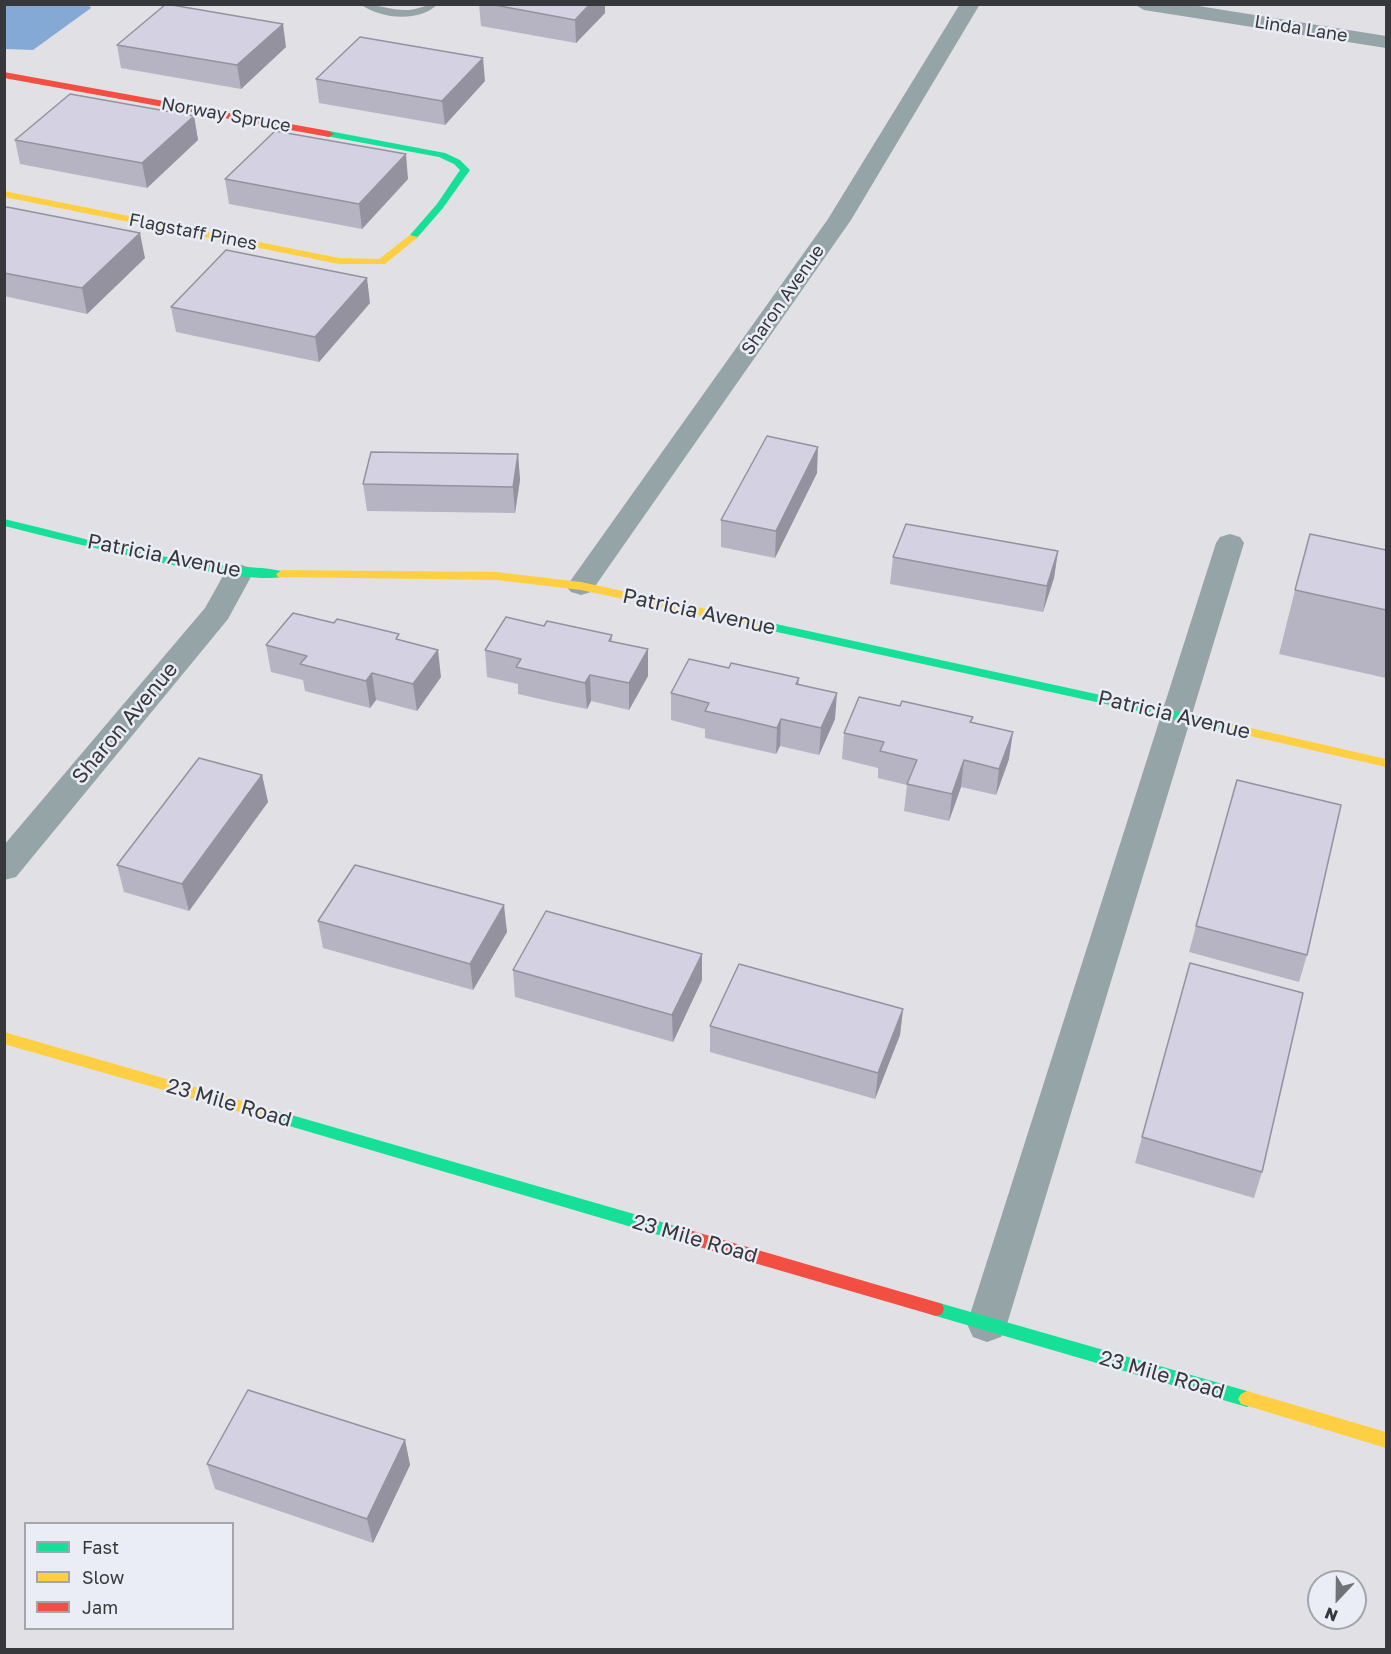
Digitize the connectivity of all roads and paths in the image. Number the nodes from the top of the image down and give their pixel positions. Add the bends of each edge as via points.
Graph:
1 (366, 4) edge
2 (432, 4) edge
3 (970, 4) edge
4 (1144, 4) edge
5 (1386, 42) edge
6 (4, 75) edge
7 (4, 195) edge
8 (382, 262) joint
9 (4, 522) edge
10 (1230, 543) dead end
11 (238, 573) junction
12 (581, 586) junction
13 (1176, 714) junction
14 (1386, 763) edge
15 (4, 868) edge
16 (4, 1038) edge
17 (987, 1324) junction
18 (1386, 1440) edge

1 - 2 lane via 416,14
3 - 12 street, Sharon Avenue via 839,220
4 - 5 street, Linda Lane
6 - 8 street, Norway Spruce via 448,156 459,162 465,170 459,184 403,247
7 - 8 street, Flagstaff Pines via 339,261
9 - 11 street, Patricia Avenue
10 - 13 street
11 - 12 street, Patricia Avenue via 496,576
11 - 15 street, Sharon Avenue via 218,612
12 - 13 street, Patricia Avenue
13 - 14 street, Patricia Avenue
13 - 17 street
16 - 17 street, 23 Mile Road
17 - 18 street, 23 Mile Road

